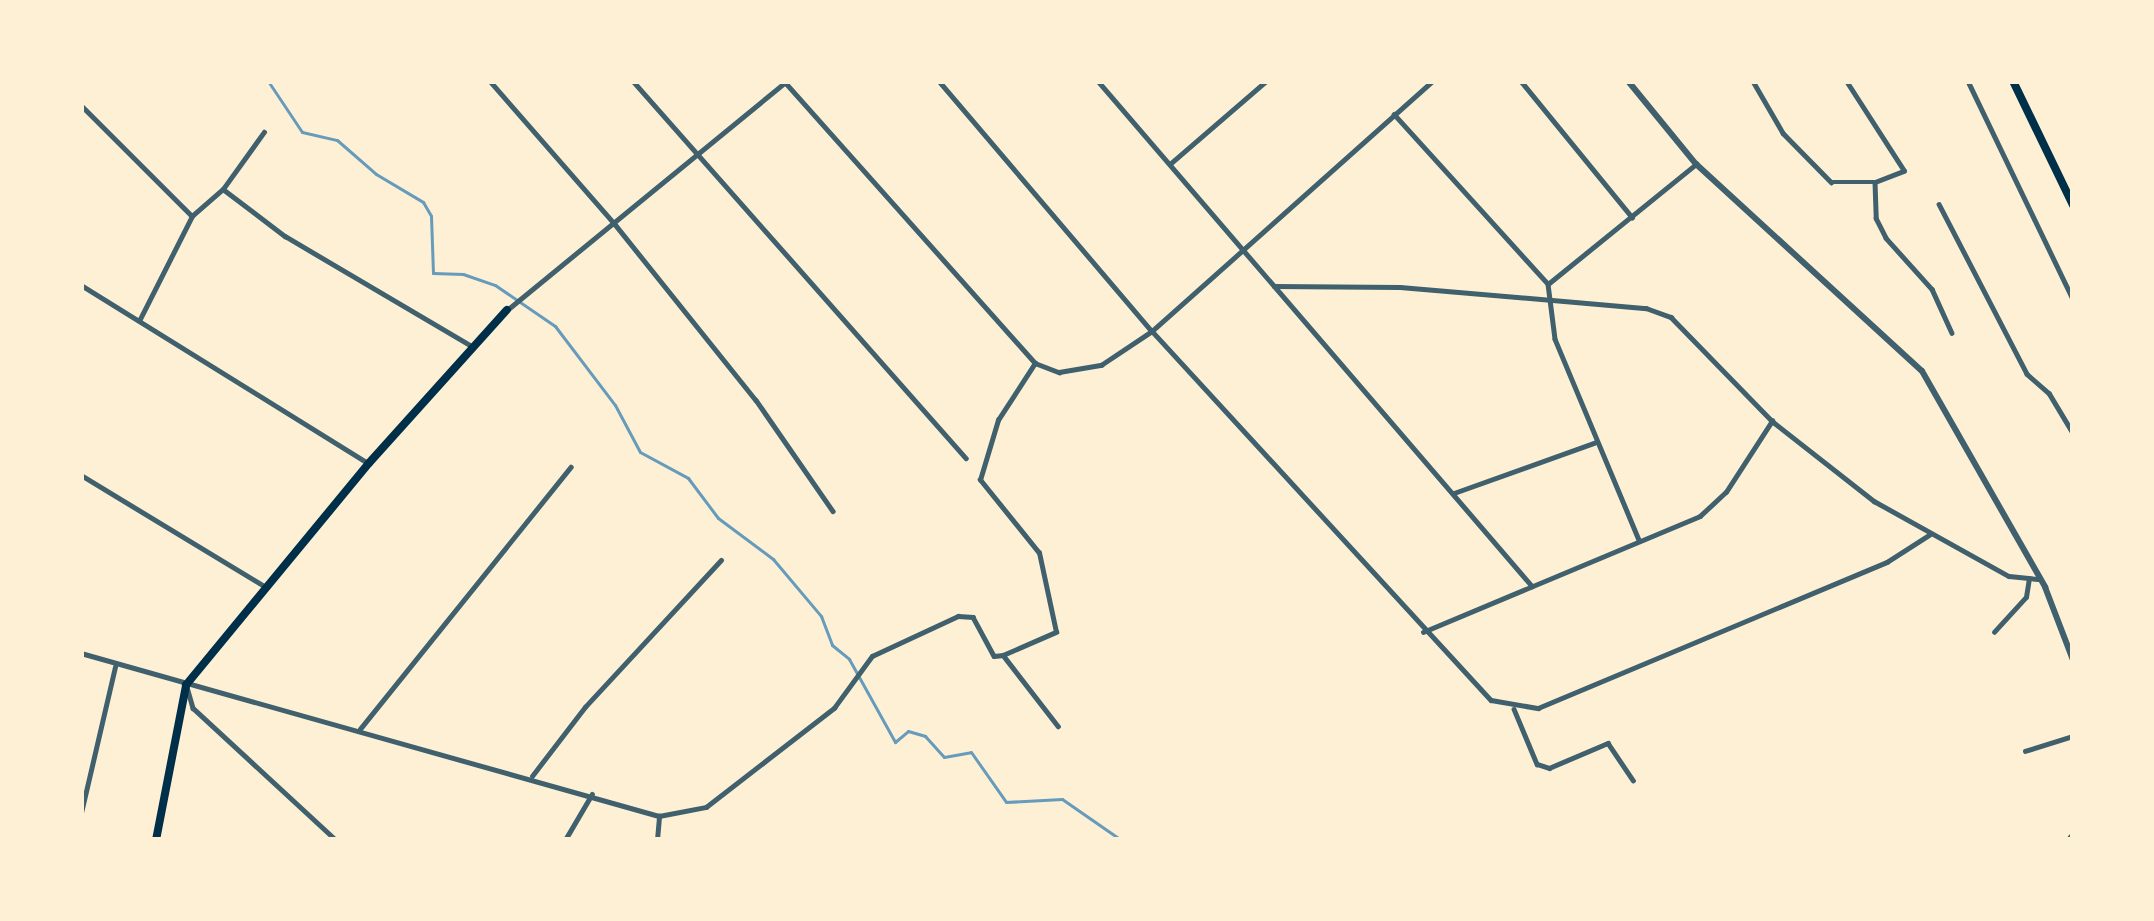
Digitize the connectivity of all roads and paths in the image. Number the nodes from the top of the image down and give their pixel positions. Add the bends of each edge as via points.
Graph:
1 (490, 81) edge
2 (633, 81) edge
3 (939, 81) edge
4 (1098, 81) edge
5 (1266, 81) edge
6 (1433, 81) edge
7 (1521, 81) edge
8 (1628, 81) edge
9 (1753, 81) edge
10 (1846, 81) edge
11 (1968, 81) edge
12 (2013, 81) edge
13 (785, 82) edge
14 (81, 105) edge
15 (1394, 114) junction
16 (264, 132) dead end
17 (700, 157) junction
18 (1170, 164) junction
19 (1696, 164) junction
20 (1875, 182) junction
21 (223, 189) junction
22 (1939, 204) dead end
23 (2073, 205) edge
24 (192, 216) junction
25 (1632, 217) junction
26 (614, 224) junction
27 (1244, 247) junction
28 (1548, 284) junction
29 (81, 285) edge
30 (1274, 286) junction
31 (2073, 299) edge
32 (1547, 301) junction
33 (507, 310) joint
34 (139, 321) junction
35 (1152, 331) junction
36 (1952, 333) dead end
37 (472, 346) junction
38 (1035, 363) junction
39 (1772, 422) junction
40 (2073, 433) edge
41 (1594, 443) junction
42 (966, 458) dead end
43 (369, 463) junction
44 (571, 467) dead end
45 (81, 475) edge
46 (1454, 493) junction
47 (833, 511) dead end
48 (1929, 536) junction
49 (1639, 540) junction
50 (721, 560) dead end
51 (2029, 579) junction
52 (2040, 579) junction
53 (1532, 586) junction
54 (270, 589) junction
55 (1423, 632) junction
56 (1994, 632) dead end
57 (81, 652) edge
58 (1003, 656) junction
59 (2073, 660) edge
60 (116, 666) junction
61 (186, 685) junction
62 (1513, 706) junction
63 (1058, 726) dead end
64 (359, 731) junction
65 (2073, 736) edge
66 (2025, 751) dead end
67 (532, 776) junction
68 (1633, 780) dead end
69 (592, 794) junction
70 (81, 813) edge
71 (659, 816) junction
72 (156, 840) edge
73 (336, 840) edge
74 (565, 840) edge
75 (658, 840) edge

1 - 26 street
2 - 17 street
3 - 35 street
4 - 18 street
5 - 18 street
6 - 15 street
7 - 25 street
8 - 19 street
9 - 20 street via 1783,133 1831,182
10 - 20 street via 1904,163 1904,171
11 - 31 street
12 - 23 main road
13 - 17 street
13 - 38 street
14 - 24 street
15 - 27 street
15 - 28 street
16 - 21 street
17 - 26 street
17 - 42 street
18 - 27 street
19 - 25 street
19 - 52 street via 1922,371
20 - 36 street via 1886,238 1932,289
21 - 24 street
21 - 37 street via 284,236
22 - 40 street via 2027,374
24 - 34 street
25 - 28 street
26 - 33 street
26 - 47 street via 756,400
27 - 30 street
27 - 35 street
28 - 32 street
29 - 34 street
30 - 32 street
30 - 46 street
32 - 39 street via 1671,317
32 - 41 street
33 - 37 main road
34 - 43 street
35 - 38 street via 1101,365 1059,372
35 - 55 street
37 - 43 main road
38 - 58 street via 998,420 980,480 1039,553 1057,632
39 - 48 street
39 - 49 street via 1726,492 1700,516
41 - 46 street
41 - 49 street
43 - 54 main road
44 - 64 street
45 - 54 street
46 - 53 street
48 - 51 street
48 - 62 street via 1887,562 1538,708
49 - 53 street
50 - 67 street via 584,707
51 - 52 street
51 - 56 street via 2026,597
52 - 59 street
53 - 55 street
54 - 61 main road
55 - 62 street via 1491,700
57 - 60 street
58 - 63 street
58 - 71 street via 994,656 966,614 881,649 834,709 706,807
60 - 61 street
60 - 70 street
61 - 64 street
61 - 72 main road
61 - 73 street via 193,708
62 - 68 street via 1537,764 1550,767 1608,743
64 - 67 street
65 - 66 street
67 - 69 street
69 - 71 street
69 - 74 street
71 - 75 street

